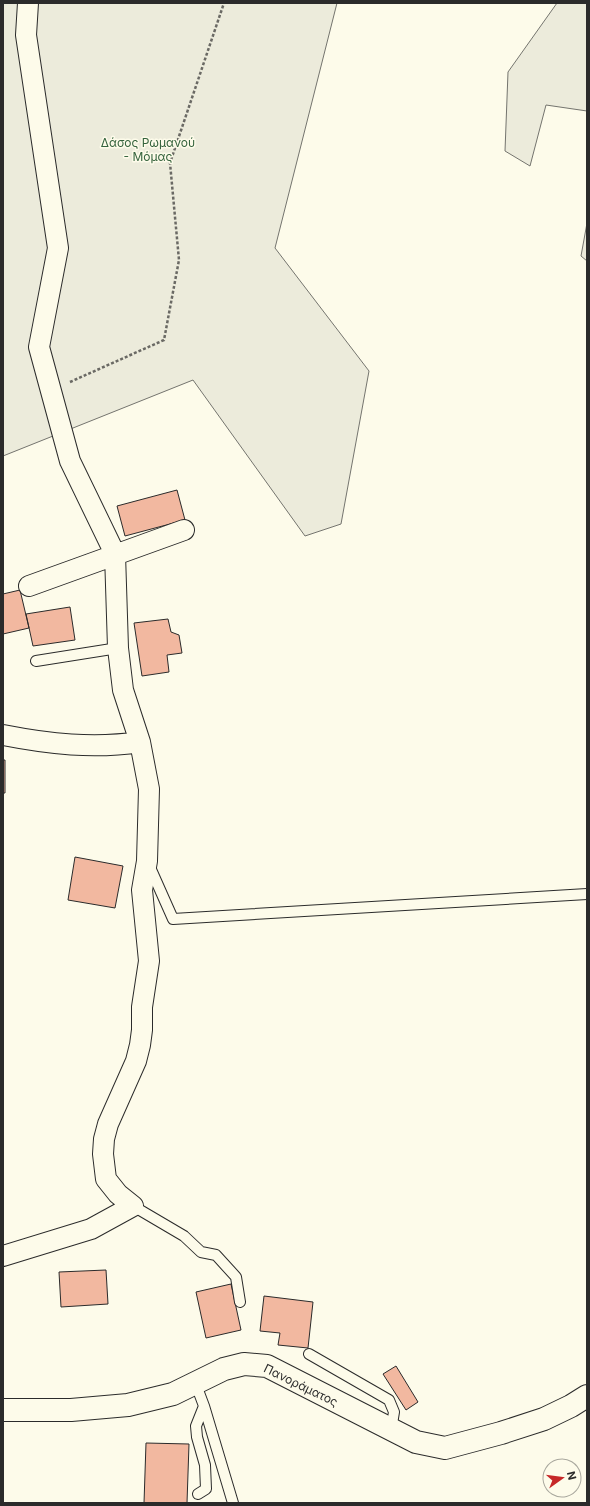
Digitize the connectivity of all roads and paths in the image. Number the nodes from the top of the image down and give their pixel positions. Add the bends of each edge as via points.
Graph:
1 (28, 3) edge
2 (224, 3) edge
3 (51, 391) junction
4 (184, 530) dead end
5 (115, 554) junction
6 (29, 586) dead end
7 (118, 648) junction
8 (36, 661) dead end
9 (3, 736) edge
10 (140, 742) junction
11 (147, 861) junction
12 (587, 894) edge
13 (133, 1206) junction
14 (3, 1256) edge
15 (240, 1302) dead end
16 (309, 1354) dead end
17 (195, 1382) junction
18 (587, 1396) edge
19 (204, 1406) junction
20 (3, 1410) edge
21 (391, 1430) junction
22 (198, 1494) dead end
23 (233, 1503) edge

1 - 3 street via 26,35 58,248 40,346
2 - 3 path via 170,163 179,260 164,340
3 - 5 street via 70,461
4 - 5 street
5 - 6 street
5 - 7 street
7 - 8 lane
7 - 10 street via 123,690
9 - 10 street via 88,746
10 - 11 street via 149,789
11 - 12 lane via 173,919
11 - 13 street via 142,890 149,962 142,1007 142,1030 136,1061 108,1124 104,1146 106,1178 118,1194
13 - 14 street via 91,1229
13 - 15 lane via 184,1236 201,1252 216,1255 236,1277
16 - 21 lane via 389,1400 394,1412
17 - 19 lane
17 - 20 main road, Πανοράματος via 172,1394 128,1405 71,1410
17 - 21 main road, Πανοράματος via 224,1369 244,1364 267,1366
18 - 21 main road, Πανοράματος via 544,1419 501,1434 446,1448 416,1442
19 - 22 lane via 196,1426 205,1466 206,1489
19 - 23 lane

